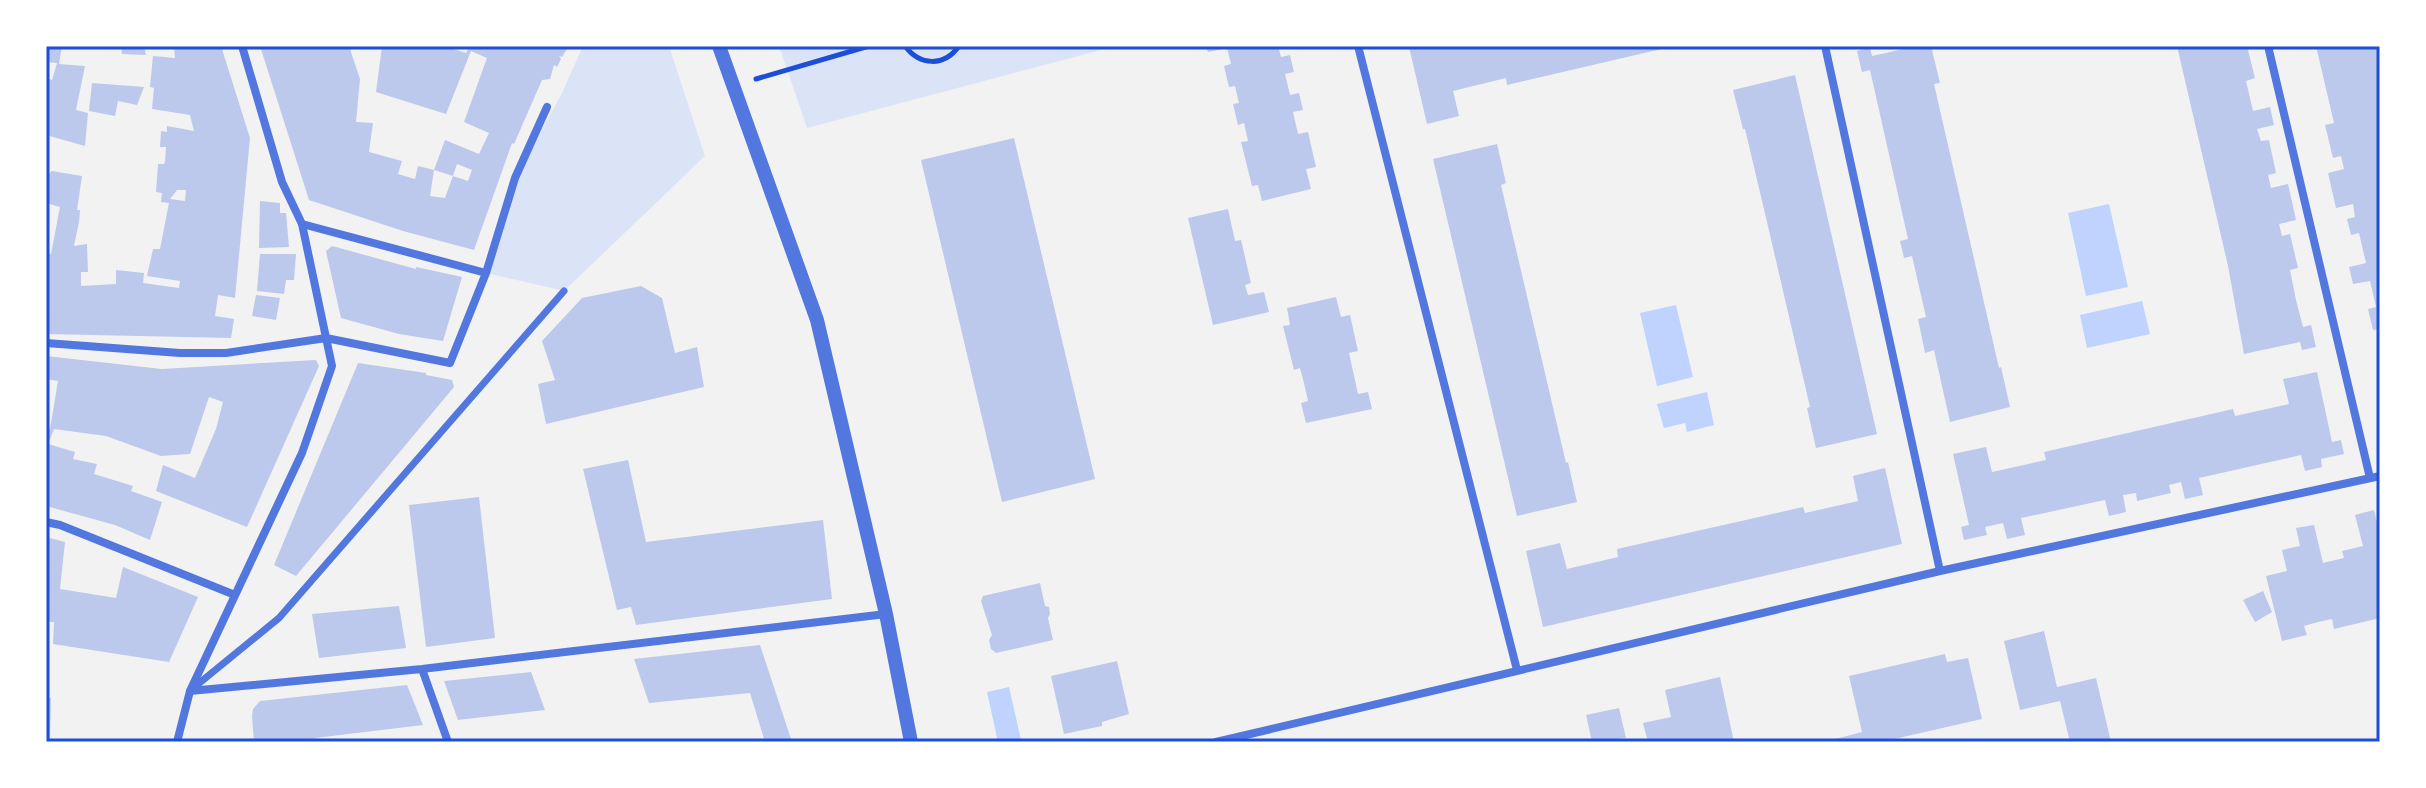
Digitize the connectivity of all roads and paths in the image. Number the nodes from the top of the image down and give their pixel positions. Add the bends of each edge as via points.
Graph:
1 (242, 46) edge
2 (719, 46) edge
3 (869, 46) edge
4 (905, 46) edge
5 (959, 46) edge
6 (1358, 46) edge
7 (1825, 46) edge
8 (2268, 46) edge
9 (732, 86) junction
10 (547, 107) dead end
11 (302, 224) junction
12 (486, 273) junction
13 (564, 291) dead end
14 (326, 338) junction
15 (46, 343) edge
16 (2375, 477) edge
17 (46, 522) edge
18 (1940, 571) junction
19 (235, 595) junction
20 (886, 614) junction
21 (422, 669) junction
22 (1517, 670) junction
23 (190, 691) junction
24 (177, 742) edge
25 (448, 742) edge
26 (911, 742) edge
27 (1216, 742) edge

1 - 11 street via 282,182
2 - 9 street
3 - 9 path
4 - 5 path via 930,62 949,57
6 - 22 street
7 - 18 street
8 - 16 street
9 - 20 street via 817,320
10 - 12 street via 515,178
11 - 12 street
11 - 14 street
12 - 14 street via 450,363
13 - 23 street via 279,618
14 - 15 street via 226,353
14 - 19 street via 332,366 302,453
16 - 18 street
17 - 19 street
18 - 22 street
19 - 23 street
20 - 21 street
20 - 26 street
21 - 23 street
21 - 25 street
22 - 27 street
23 - 24 street

